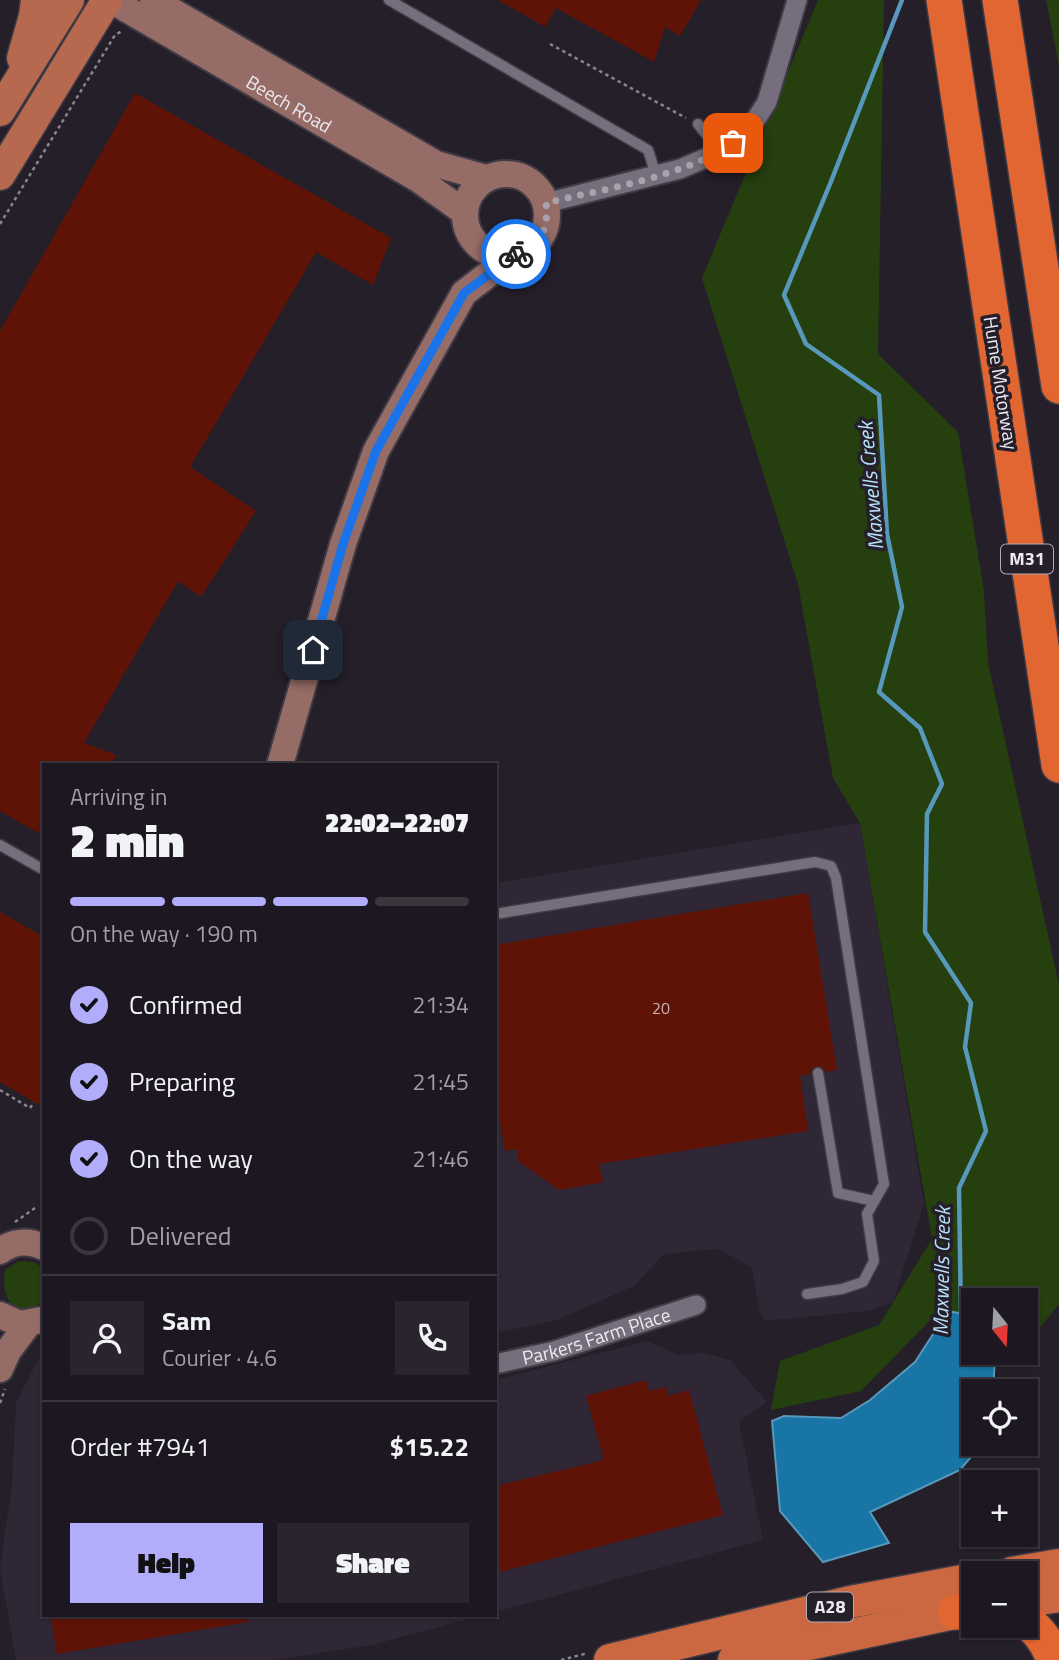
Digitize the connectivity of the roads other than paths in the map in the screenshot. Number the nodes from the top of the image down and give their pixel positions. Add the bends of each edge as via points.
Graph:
1 (36, 0) edge
2 (69, 0) edge
3 (109, 0) edge
4 (153, 0) edge
5 (388, 0) edge
6 (797, 0) edge
7 (944, 0) edge
8 (1001, 0) edge
9 (7, 99) edge
10 (698, 124) road end
11 (720, 152) junction
12 (0, 175) edge
13 (656, 175) junction
14 (486, 178) junction
15 (546, 203) junction
16 (467, 223) junction
17 (1059, 240) edge
18 (512, 256) junction
19 (464, 293) junction
20 (1059, 386) edge
21 (281, 763) edge
22 (1059, 765) edge
23 (0, 845) edge
24 (42, 869) edge
25 (497, 914) edge
26 (818, 1073) dead end
27 (874, 1201) junction
28 (39, 1216) edge
29 (13, 1243) edge
30 (807, 1294) dead end
31 (696, 1305) dead end
32 (0, 1315) edge
33 (36, 1320) edge
34 (497, 1364) edge
35 (0, 1369) edge
36 (1059, 1565) edge
37 (1038, 1569) edge
38 (961, 1581) edge
39 (1059, 1596) edge
40 (1038, 1599) edge
41 (961, 1612) edge
42 (1038, 1630) edge
43 (610, 1660) edge
44 (734, 1660) edge
45 (1054, 1660) edge

1 - 9 main road
2 - 9 main road
3 - 12 main road
3 - 16 main road, Beech Road via 418,178
4 - 14 main road, Beech Road via 436,164
5 - 13 lane via 648,150
6 - 11 street via 767,102 746,135
7 - 22 highway, Hume Motorway / M31
8 - 17 highway via 1038,116
8 - 20 highway
10 - 11 lane
11 - 13 street
13 - 15 street
14 - 15 main road via 510,173 522,176 541,192
14 - 16 main road via 468,198
15 - 18 main road via 548,217 541,237
16 - 18 main road via 477,245 499,256
16 - 19 main road
18 - 19 main road
19 - 21 main road via 376,451 343,544
23 - 24 lane
25 - 27 lane via 815,862 831,866 884,1184
26 - 27 lane via 838,1193
27 - 30 lane via 867,1214 874,1261 863,1282
28 - 29 main road
31 - 34 street, Parkers Farm Place via 554,1351
32 - 33 main road via 20,1324
33 - 35 main road via 8,1351
36 - 37 highway
38 - 43 highway, A28 via 850,1602
39 - 40 highway
41 - 44 highway, A28
42 - 45 highway

